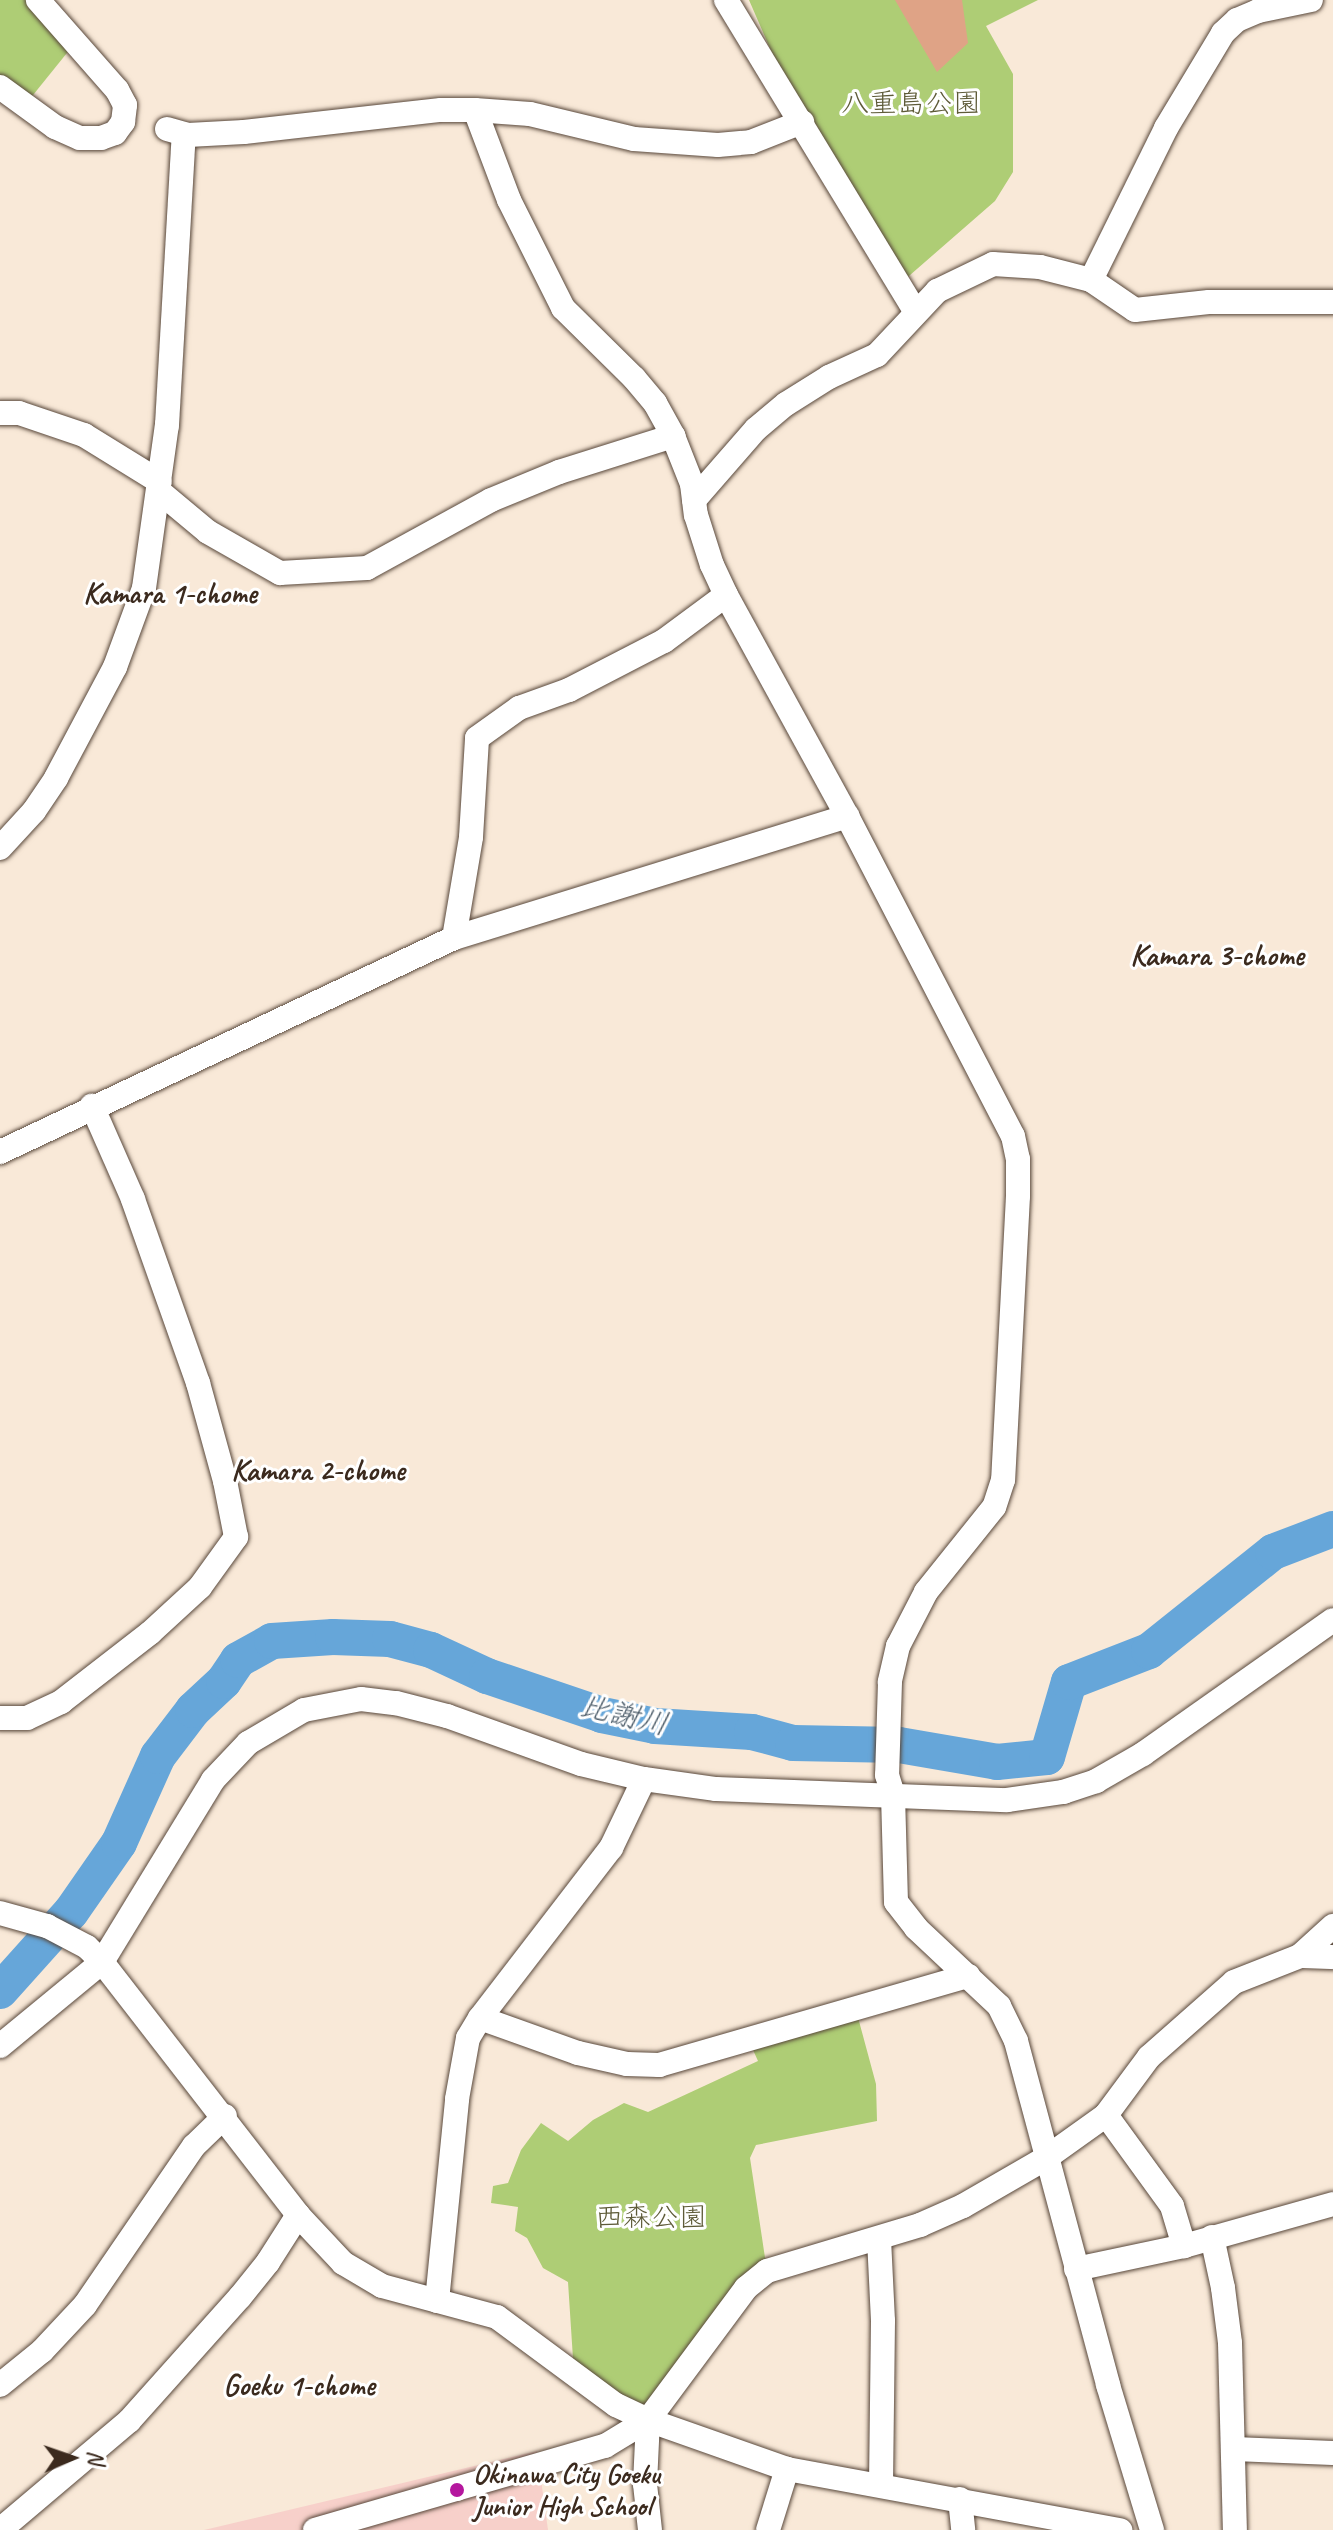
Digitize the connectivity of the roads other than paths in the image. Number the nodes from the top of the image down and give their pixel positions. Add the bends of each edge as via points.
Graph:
1 (38, 0) edge
2 (726, 0) edge
3 (1311, 0) edge
4 (0, 87) edge
5 (475, 110) junction
6 (802, 122) junction
7 (1091, 280) junction
8 (1333, 302) edge
9 (916, 312) junction
10 (0, 413) edge
11 (673, 436) junction
12 (160, 487) junction
13 (694, 500) junction
14 (726, 595) junction
15 (847, 816) junction
16 (0, 848) edge
17 (454, 938) junction
18 (92, 1106) junction
19 (0, 1152) edge
20 (1333, 1620) edge
21 (0, 1718) edge
22 (644, 1779) junction
23 (890, 1785) junction
24 (0, 1913) edge
25 (1333, 1926) edge
26 (94, 1954) junction
27 (1300, 1956) junction
28 (1333, 1957) edge
29 (968, 1976) junction
30 (480, 2018) junction
31 (0, 2046) edge
32 (1106, 2115) junction
33 (225, 2116) junction
34 (1046, 2158) junction
35 (1333, 2204) edge
36 (298, 2215) junction
37 (1212, 2237) junction
38 (879, 2239) junction
39 (1184, 2246) junction
40 (1076, 2269) junction
41 (437, 2301) junction
42 (0, 2385) edge
43 (648, 2420) junction
44 (1234, 2449) junction
45 (1333, 2453) edge
46 (787, 2469) junction
47 (881, 2484) junction
48 (960, 2499) junction
49 (0, 2530) edge
50 (315, 2530) edge
51 (650, 2530) edge
52 (768, 2530) edge
53 (963, 2530) edge
54 (1120, 2530) edge
55 (1152, 2530) edge
56 (1235, 2530) edge

1 - 4 street via 117,90 125,105 123,122 115,133 80,138 55,127
2 - 6 street
3 - 7 street via 1258,11 1223,33 1166,128
5 - 6 street via 530,114 634,139 687,144 751,142
5 - 11 street via 509,200 563,308 648,394
5 - 12 street via 244,132 175,132 167,425
6 - 9 street
7 - 8 street via 1135,310 1209,302
7 - 9 street via 1040,267 993,264 937,291
9 - 13 street via 877,355 829,377 756,429
10 - 12 street via 19,413 84,435
11 - 12 street via 491,500 367,568 280,573 208,532
11 - 13 street
12 - 16 street via 144,588 115,667 49,789
13 - 14 street
14 - 15 street
14 - 17 street via 664,641 569,690 519,708 477,738 471,837
15 - 17 street
15 - 23 street via 1008,1123 1018,1159 1003,1480 982,1526 926,1592 898,1646 890,1682
17 - 18 street
18 - 19 street
18 - 21 street via 133,1199 198,1383 236,1537 200,1587 61,1702 27,1718
20 - 23 street via 1143,1754 1096,1781 1007,1800
22 - 23 street via 716,1789
22 - 26 street via 581,1764 396,1703 361,1699 304,1710 248,1743 213,1780
22 - 30 street via 611,1848
23 - 29 street via 896,1902
24 - 26 street via 47,1926
25 - 27 street
26 - 31 street
26 - 33 street
27 - 28 street
27 - 32 street via 1234,1982 1149,2057
29 - 30 street via 659,2065 578,2053
29 - 34 street via 999,2006 1016,2041
30 - 41 street via 468,2038 457,2099
32 - 34 street
32 - 39 street via 1172,2206
33 - 36 street
33 - 42 street via 194,2146 85,2305 42,2351
34 - 38 street via 963,2206
34 - 40 street
35 - 37 street
36 - 41 street via 343,2263 382,2286
36 - 49 street via 240,2297 129,2421
37 - 39 street
37 - 44 street via 1230,2343
38 - 43 street via 767,2271 746,2288
38 - 47 street
39 - 40 street
40 - 55 street
41 - 43 street via 497,2317 616,2405
43 - 46 street
43 - 50 street via 605,2446
43 - 51 street via 645,2484
44 - 45 street
44 - 56 street
46 - 47 street
46 - 52 street
47 - 48 street
48 - 53 street
48 - 54 street

